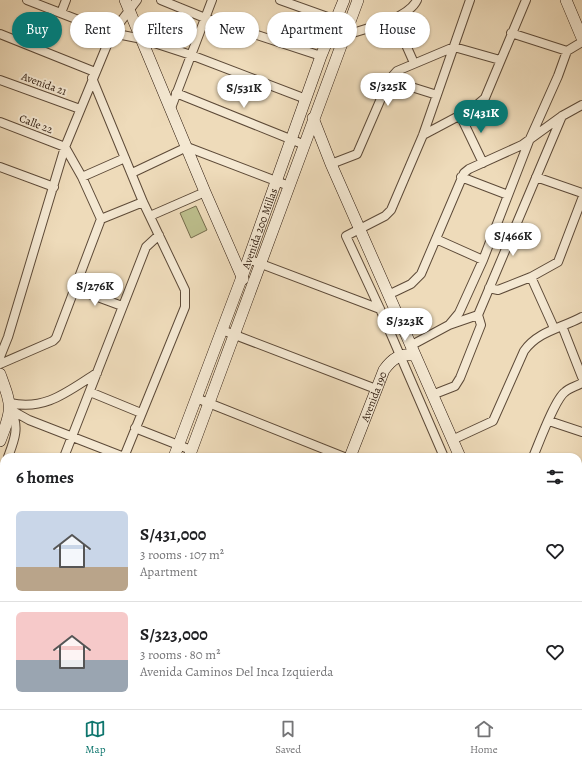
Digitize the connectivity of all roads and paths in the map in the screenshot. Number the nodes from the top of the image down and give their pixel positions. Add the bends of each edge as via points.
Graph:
1 (27, 0) edge
2 (66, 0) edge
3 (125, 0) edge
4 (137, 0) edge
5 (161, 0) edge
6 (212, 0) edge
7 (280, 0) edge
8 (344, 0) edge
9 (358, 0) edge
10 (417, 0) edge
11 (470, 0) edge
12 (526, 0) edge
13 (566, 0) edge
14 (130, 11) junction
15 (58, 12) edge
16 (61, 12) edge
17 (207, 12) edge
18 (314, 12) edge
19 (339, 12) edge
20 (354, 12) edge
21 (405, 12) edge
22 (125, 17) edge
23 (133, 18) edge
24 (205, 18) joint
25 (0, 34) edge
26 (511, 34) junction
27 (259, 36) edge
28 (582, 38) edge
29 (582, 42) edge
30 (454, 47) junction
31 (106, 48) edge
32 (146, 48) edge
33 (170, 48) edge
34 (324, 48) edge
35 (341, 48) edge
36 (407, 48) edge
37 (567, 51) junction
38 (191, 55) junction
39 (321, 56) junction
40 (500, 60) junction
41 (414, 63) junction
42 (94, 75) junction
43 (0, 80) edge
44 (389, 80) junction
45 (176, 93) junction
46 (437, 95) junction
47 (306, 99) junction
48 (582, 105) edge
49 (171, 108) junction
50 (80, 109) junction
51 (460, 115) junction
52 (562, 116) junction
53 (314, 120) junction
54 (0, 122) edge
55 (423, 135) junction
56 (292, 139) junction
57 (529, 141) junction
58 (304, 145) junction
59 (65, 147) junction
60 (187, 147) junction
61 (125, 158) junction
62 (483, 162) junction
63 (331, 164) junction
64 (0, 167) edge
65 (132, 173) junction
66 (536, 176) junction
67 (82, 177) junction
68 (461, 177) junction
69 (276, 180) junction
70 (289, 186) junction
71 (54, 187) junction
72 (205, 192) junction
73 (582, 193) edge
74 (508, 195) junction
75 (582, 199) edge
76 (143, 202) junction
77 (150, 216) junction
78 (102, 219) junction
79 (359, 230) junction
80 (160, 234) junction
81 (436, 240) junction
82 (248, 259) junction
83 (482, 260) junction
84 (259, 263) junction
85 (242, 277) junction
86 (531, 277) junction
87 (489, 288) junction
88 (76, 289) junction
89 (249, 292) junction
90 (388, 295) junction
91 (122, 306) junction
92 (380, 309) junction
93 (478, 315) junction
94 (582, 317) edge
95 (449, 325) junction
96 (558, 327) junction
97 (222, 330) junction
98 (234, 334) junction
99 (412, 351) junction
100 (400, 355) junction
101 (0, 357) edge
102 (0, 364) edge
103 (97, 373) junction
104 (0, 376) edge
105 (582, 377) edge
106 (582, 383) edge
107 (376, 390) junction
108 (90, 392) junction
109 (432, 395) junction
110 (196, 398) junction
111 (209, 403) junction
112 (10, 406) junction
113 (141, 413) junction
114 (549, 421) junction
115 (135, 428) junction
116 (582, 432) edge
117 (72, 437) junction
118 (452, 440) junction
119 (0, 441) edge
120 (178, 446) junction
121 (9, 453) edge
122 (66, 453) edge
123 (114, 453) edge
124 (126, 453) edge
125 (175, 453) edge
126 (188, 453) edge
127 (190, 453) edge
128 (334, 453) edge
129 (352, 453) edge
130 (442, 453) edge
131 (458, 453) edge
132 (535, 453) edge

1 - 15 street
2 - 16 street
3 - 14 main road
4 - 14 street
5 - 24 street
6 - 17 street
7 - 18 street
8 - 19 main road, Avenida 200 Millas
9 - 20 main road, Avenida 200 Millas
10 - 21 street via 414,7
11 - 30 street
12 - 26 street
13 - 28 main road
14 - 22 street
14 - 23 main road
24 - 38 street
25 - 42 street
26 - 37 street
26 - 40 street
27 - 39 street
29 - 37 street
30 - 40 street
30 - 41 street
30 - 46 street
31 - 42 street
32 - 49 main road
33 - 38 street
34 - 39 main road, Avenida 200 Millas
35 - 53 main road, Avenida 200 Millas
36 - 41 street
37 - 57 street
38 - 45 street
38 - 47 street
39 - 47 main road, Avenida 200 Millas
40 - 51 street via 485,98
41 - 44 street via 397,71
42 - 50 street
42 - 61 street
43 - 50 street, Avenida 21
44 - 46 street
44 - 63 street via 357,154
45 - 49 street
45 - 56 street
46 - 55 street
47 - 53 main road
47 - 56 main road, Avenida 200 Millas
48 - 52 street
49 - 60 main road
50 - 59 street
51 - 55 street
51 - 62 street
52 - 57 street
52 - 66 street
53 - 58 main road, Avenida 200 Millas
53 - 63 main road
54 - 59 street, Calle 22
55 - 79 street via 392,210
56 - 58 street
56 - 69 main road, Avenida 200 Millas
57 - 62 street
57 - 74 street
58 - 70 main road, Avenida 200 Millas
59 - 67 street
59 - 71 street
60 - 65 street
60 - 69 street
60 - 72 main road
61 - 65 street
61 - 67 street
62 - 68 street via 469,169
63 - 79 main road
64 - 71 street
65 - 76 street
66 - 73 street
66 - 87 street
67 - 78 street
68 - 74 street
68 - 81 street
69 - 70 street
69 - 82 main road, Avenida 200 Millas
70 - 84 main road, Avenida 200 Millas
71 - 101 street
72 - 77 street
72 - 85 main road
74 - 83 street
75 - 86 street via 561,258 555,265
76 - 77 street
76 - 78 street
77 - 80 street
78 - 88 street
79 - 90 main road
79 - 92 street via 346,236
80 - 91 street via 146,247
80 - 113 street via 185,290 186,299 185,307
81 - 83 street
81 - 90 street via 416,280
82 - 84 street
82 - 85 main road, Avenida 200 Millas
83 - 95 street via 459,313
84 - 89 main road, Avenida 200 Millas
84 - 92 street
85 - 89 main road
85 - 97 main road, Avenida 200 Millas
86 - 87 street via 498,290
86 - 96 street
87 - 93 street
88 - 91 street
88 - 102 street via 53,341
89 - 98 main road, Avenida 200 Millas
90 - 99 main road
91 - 103 street
92 - 100 street
93 - 95 street
93 - 109 street via 481,325 460,378 455,386
94 - 96 street
95 - 99 street
96 - 105 street
96 - 118 street via 537,338 524,351 493,421
97 - 98 street
97 - 110 main road, Avenida 200 Millas
98 - 107 street
98 - 111 main road, Avenida 200 Millas
99 - 100 main road
99 - 109 main road
100 - 107 main road, Avenida 190 via 388,364
100 - 130 street
103 - 108 street
103 - 112 street via 50,401 29,406
104 - 112 main road
106 - 114 street via 564,392
107 - 129 main road, Avenida 190
108 - 113 street
108 - 117 street
109 - 118 main road
110 - 111 street
110 - 120 main road, Avenida 200 Millas
111 - 127 main road, Avenida 200 Millas
111 - 128 street
112 - 117 street via 29,420
112 - 119 main road
112 - 121 street via 16,419 16,431
113 - 115 street
114 - 116 street
114 - 132 street
115 - 120 street
115 - 124 street
117 - 122 street
117 - 123 street
118 - 131 main road
120 - 125 main road, Avenida 200 Millas
120 - 126 street

